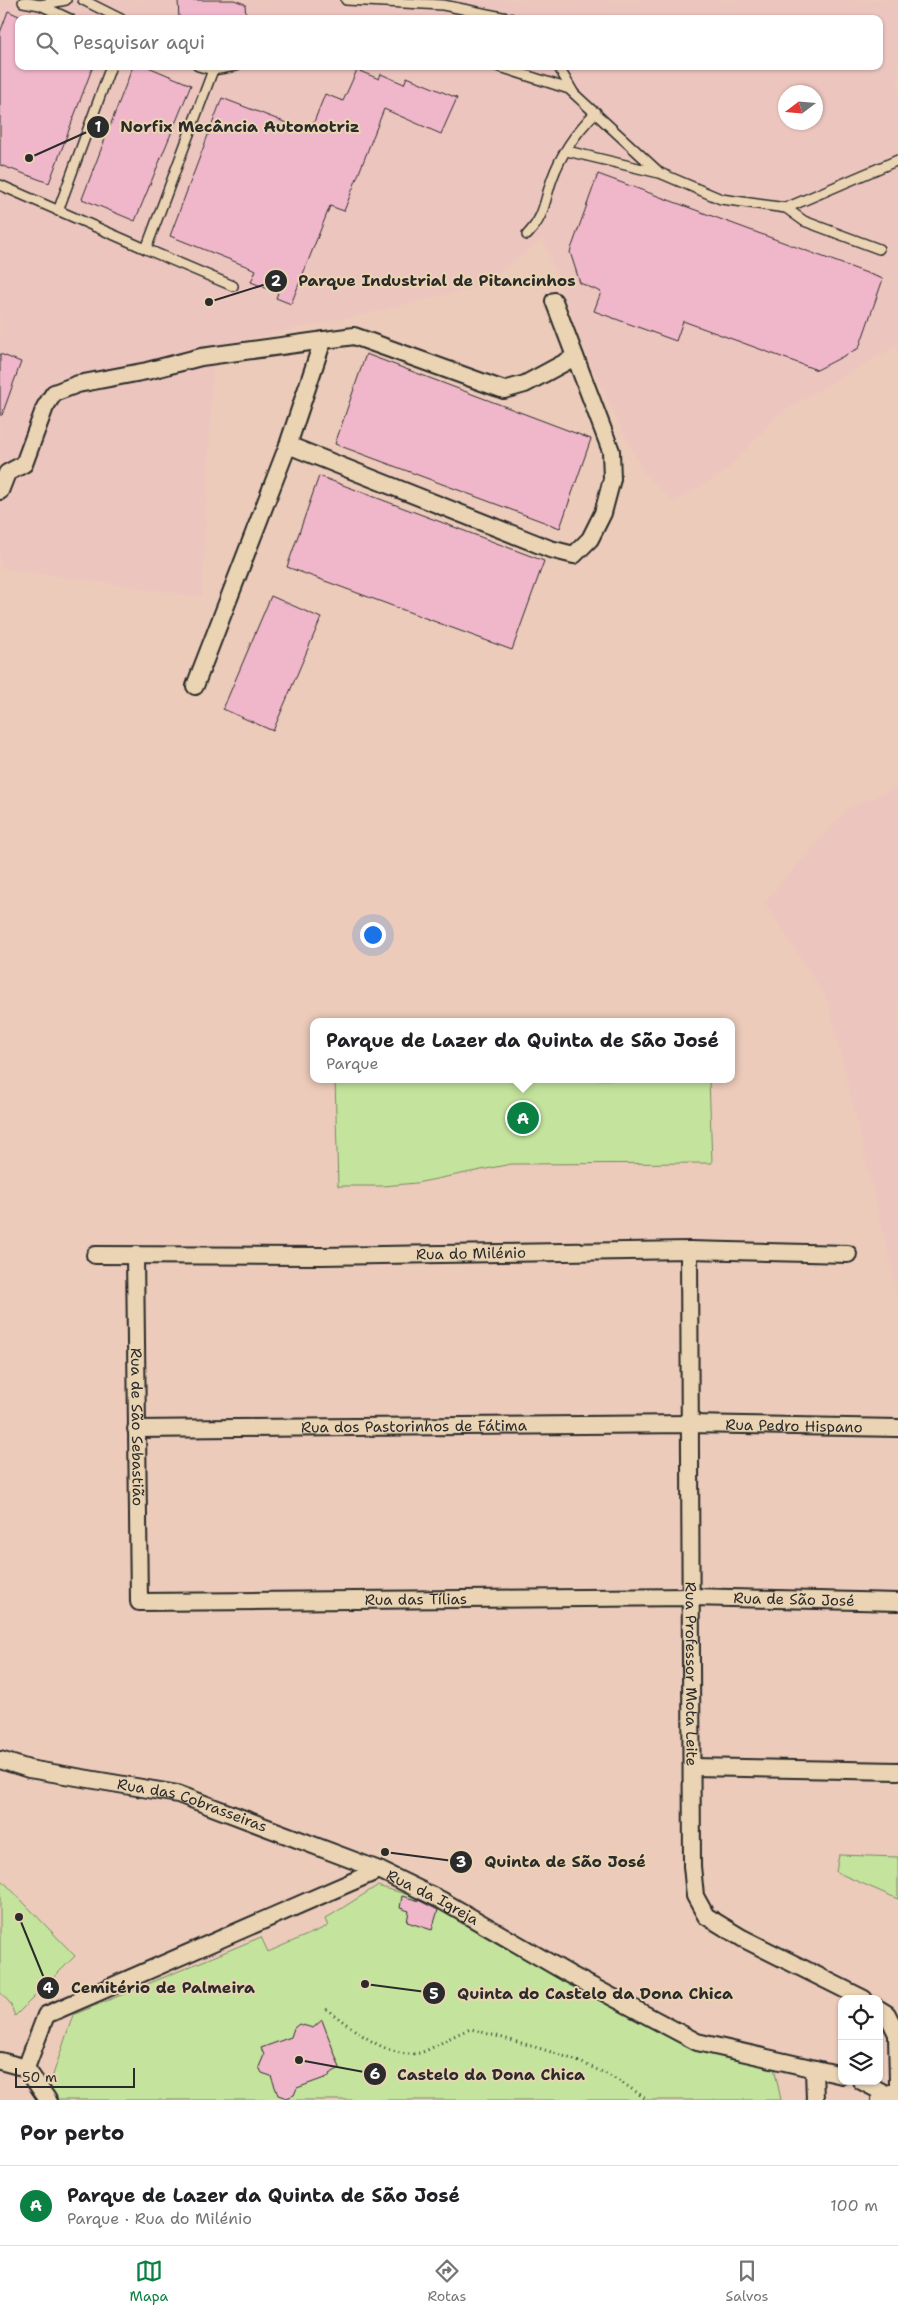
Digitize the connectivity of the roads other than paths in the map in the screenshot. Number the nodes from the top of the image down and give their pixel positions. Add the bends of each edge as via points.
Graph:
1 (66, 0) edge
2 (83, 0) edge
3 (346, 0) edge
4 (24, 2) dead end
5 (40, 6) junction
6 (61, 15) edge
7 (113, 15) edge
8 (492, 15) edge
9 (110, 70) edge
10 (213, 70) edge
11 (510, 70) edge
12 (560, 70) edge
13 (573, 92) junction
14 (596, 112) junction
15 (567, 151) junction
16 (898, 160) edge
17 (660, 173) junction
18 (0, 186) edge
19 (786, 208) junction
20 (58, 212) junction
21 (528, 235) dead end
22 (146, 249) junction
23 (879, 249) dead end
24 (233, 286) dead end
25 (554, 301) dead end
26 (323, 340) junction
27 (575, 357) junction
28 (288, 445) junction
29 (0, 491) edge
30 (195, 686) dead end
31 (689, 1250) junction
32 (848, 1254) dead end
33 (95, 1255) dead end
34 (135, 1255) junction
35 (690, 1424) junction
36 (898, 1428) edge
37 (136, 1429) junction
38 (692, 1597) junction
39 (139, 1602) joint
40 (898, 1602) edge
41 (0, 1760) edge
42 (693, 1766) junction
43 (898, 1771) edge
44 (379, 1870) junction
45 (856, 1995) edge
46 (883, 2012) edge
47 (898, 2036) edge
48 (0, 2061) edge
49 (26, 2068) junction
50 (814, 2069) junction
51 (838, 2074) edge
52 (869, 2085) edge
53 (892, 2094) edge
54 (48, 2100) edge
55 (815, 2100) edge

1 - 5 lane
2 - 7 lane
3 - 8 lane via 443,5
4 - 5 lane
5 - 6 lane
9 - 20 lane
10 - 22 lane
11 - 13 lane
12 - 13 lane
13 - 14 lane
14 - 15 lane via 579,129
14 - 17 lane
15 - 17 lane
15 - 21 lane via 553,177 540,222
16 - 19 lane
17 - 19 lane via 721,199
18 - 20 lane
19 - 23 lane via 804,221
20 - 22 lane
22 - 24 lane
25 - 27 street
26 - 27 street via 354,336 504,390 525,384
26 - 28 street
26 - 29 street via 201,357 78,384 54,393 45,407 24,464 7,473
27 - 28 street via 612,451 612,479 603,513 590,539 574,555 550,549
28 - 30 street
31 - 32 street, Rua do Milénio
31 - 34 street, Rua do Milénio via 322,1256
31 - 35 street, Rua Professor Mota Leite
33 - 34 street, Rua do Milénio
34 - 37 street, Rua de São Sebastião
35 - 36 street, Rua Pedro Hispano
35 - 37 street, Rua dos Pastorinhos de Fátima
35 - 38 street, Rua Professor Mota Leite
37 - 39 street, Rua de São Sebastião
38 - 39 street, Rua das Tílias
38 - 40 street, Rua de São José
38 - 42 street, Rua Professor Mota Leite
41 - 44 street, Rua das Cobrasseiras via 29,1769 178,1794
42 - 43 street
42 - 45 street, Rua Professor Mota Leite via 694,1896 706,1916 742,1938
44 - 49 street, Rua da Igreja via 46,2015
44 - 50 street, Rua da Igreja via 441,1900 569,1974 697,2042
46 - 47 street
47 - 53 street
48 - 49 street
49 - 54 street
50 - 51 street, Rua da Igreja
50 - 55 street
52 - 53 street

